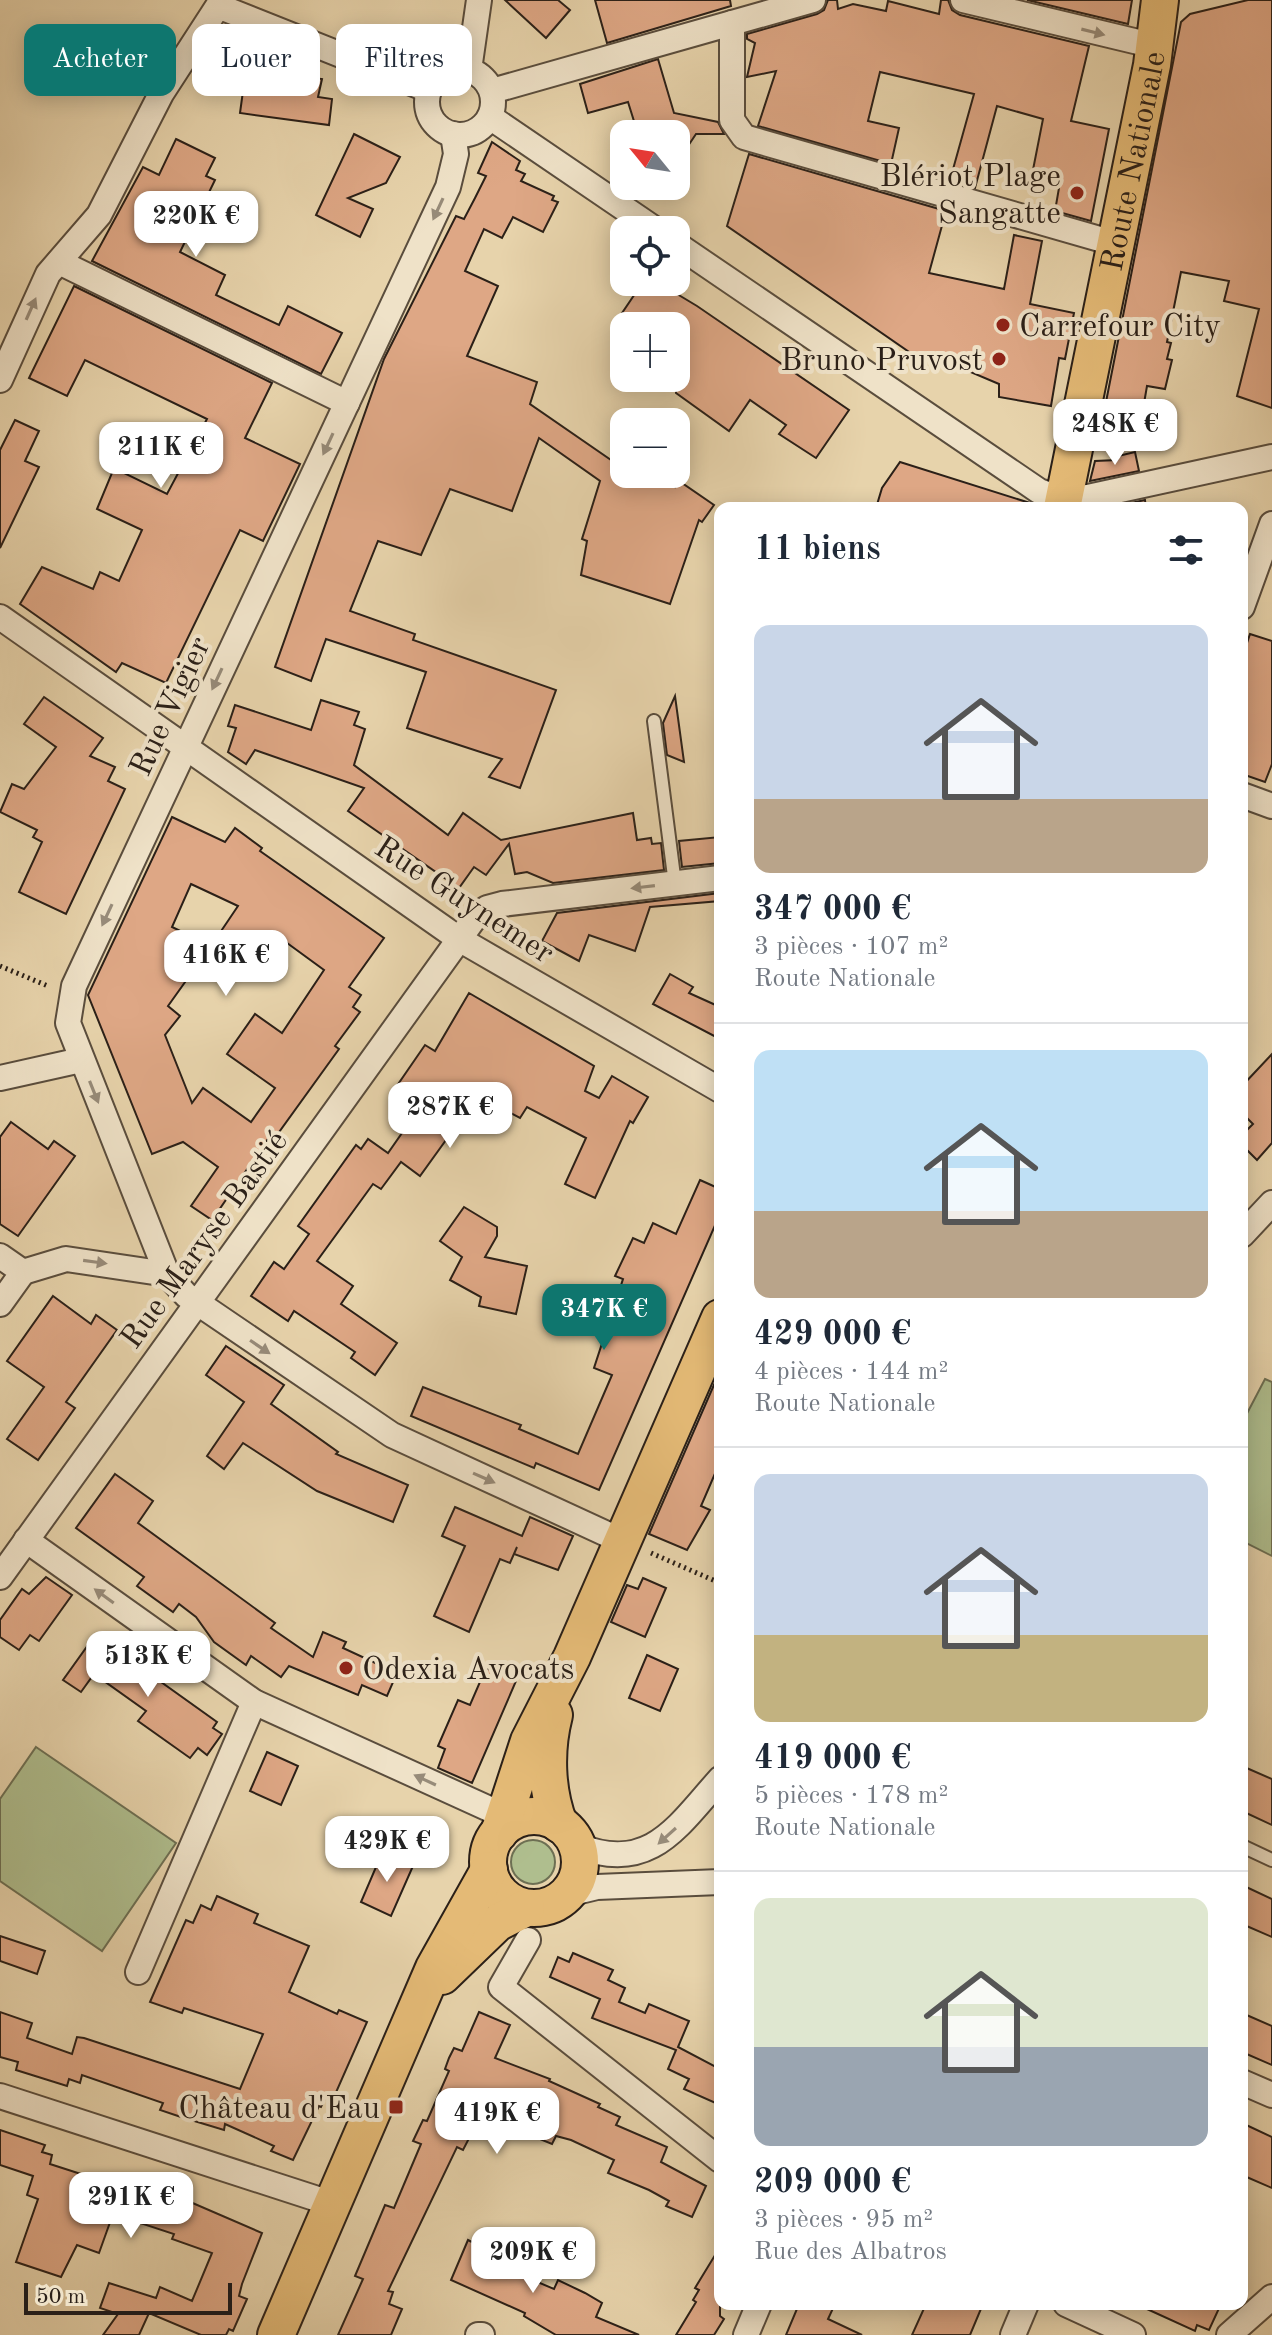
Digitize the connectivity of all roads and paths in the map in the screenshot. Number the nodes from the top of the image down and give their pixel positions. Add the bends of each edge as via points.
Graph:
1 (479, 0) edge
2 (813, 0) edge
3 (963, 0) edge
4 (1160, 0) edge
5 (732, 23) junction
6 (1155, 46) junction
7 (472, 49) edge
8 (336, 53) edge
9 (472, 71) edge
10 (492, 91) junction
11 (428, 96) edge
12 (490, 117) junction
13 (453, 134) junction
14 (635, 216) edge
15 (1117, 244) junction
16 (690, 254) edge
17 (59, 262) junction
18 (0, 380) edge
19 (347, 403) junction
20 (1272, 457) edge
21 (1060, 502) edge
22 (1064, 502) edge
23 (1073, 502) edge
24 (1272, 524) edge
25 (1248, 590) edge
26 (0, 617) edge
27 (654, 721) dead end
28 (186, 746) junction
29 (1248, 797) edge
30 (1272, 806) edge
31 (714, 879) edge
32 (675, 884) junction
33 (459, 939) junction
34 (0, 966) edge
35 (72, 991) junction
36 (81, 1060) junction
37 (0, 1078) edge
38 (714, 1087) edge
39 (1272, 1203) edge
40 (1248, 1229) edge
41 (0, 1256) edge
42 (23, 1272) junction
43 (167, 1274) junction
44 (196, 1303) junction
45 (0, 1304) edge
46 (714, 1332) edge
47 (26, 1540) junction
48 (622, 1541) junction
49 (0, 1577) edge
50 (714, 1580) edge
51 (572, 1657) junction
52 (254, 1702) junction
53 (714, 1785) edge
54 (509, 1822) junction
55 (569, 1835) junction
56 (1248, 1849) edge
57 (1272, 1860) edge
58 (489, 1870) junction
59 (714, 1882) edge
60 (568, 1894) junction
61 (527, 1924) junction
62 (138, 1972) dead end
63 (407, 2036) junction
64 (1248, 2085) edge
65 (1272, 2095) edge
66 (0, 2096) edge
67 (714, 2155) edge
68 (333, 2204) junction
69 (1272, 2297) edge
70 (756, 2310) edge
71 (1023, 2310) edge
72 (1079, 2310) edge
73 (276, 2335) edge
74 (746, 2335) edge
75 (1013, 2335) edge
76 (1133, 2335) edge
77 (1229, 2335) edge

1 - 7 street
2 - 5 street
3 -> 6 street
4 - 6 main road, Route Nationale
5 - 10 street
5 - 15 street via 732,120 744,137
6 - 15 main road, Route Nationale
8 - 17 street via 218,6 161,94 99,215
9 - 10 street via 484,77
10 - 12 street
11 - 13 street via 431,117
12 - 13 street via 476,131
12 - 14 street
13 -> 19 street, Rue Vigier via 456,154 448,187
15 - 22 main road, Route Nationale
16 - 21 street
18 -> 17 street via 43,282
17 - 19 street
19 -> 28 street, Rue Vigier
20 - 23 street
24 - 25 street
26 - 28 street, Rue Guynemer
27 - 32 lane
28 - 33 street, Rue Guynemer
28 -> 35 street, Rue Vigier
29 - 30 street
31 - 32 street, Rue Maryse Bastié
32 -> 33 street, Rue Maryse Bastié via 494,906 473,920
33 - 38 street, Rue Guynemer
33 - 44 street, Rue Maryse Bastié
34 - 35 path
35 - 36 street, Rue Vigier via 68,1023
36 - 37 street
36 -> 43 street, Rue Vigier
39 - 40 street
41 - 42 street
42 -> 43 street via 66,1259
42 - 45 street
43 - 44 street, Rue Vigier
44 - 47 street, Rue Maryse Bastié
44 -> 48 street, Rue Vigier via 392,1435
46 - 48 main road
47 - 49 street, Rue Maryse Bastié
52 -> 47 street
48 - 50 path
48 - 51 main road
51 - 54 main road via 529,1741
51 - 55 main road via 549,1742 549,1777
54 -> 52 street
52 - 62 street
53 -> 55 street via 655,1847 624,1855
54 - 55 main road via 538,1816
54 - 58 main road via 490,1852
55 - 60 main road via 580,1868
56 - 57 lane
58 - 61 main road via 500,1893
58 - 63 main road via 441,1953
59 - 60 street via 597,1887
60 - 61 main road
61 - 63 main road via 497,1923 451,1967
61 - 67 street via 501,1987
63 - 68 main road
64 - 65 street
66 - 68 street
68 - 73 main road
69 - 77 street
70 - 74 street
71 - 75 street
72 - 76 street

